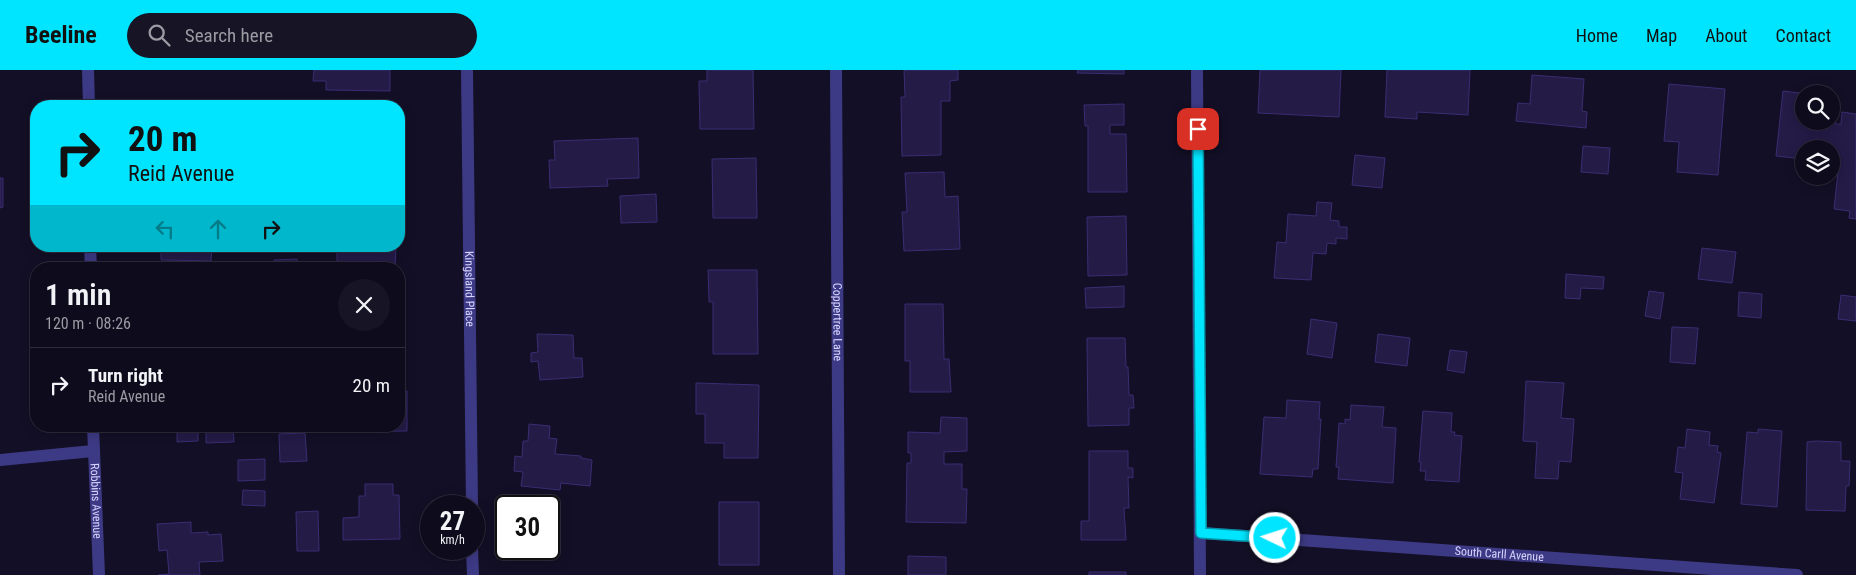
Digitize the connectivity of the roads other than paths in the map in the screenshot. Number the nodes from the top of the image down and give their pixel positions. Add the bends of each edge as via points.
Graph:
1 (88, 70) edge
2 (467, 70) edge
3 (836, 70) edge
4 (1197, 70) edge
5 (89, 100) edge
6 (93, 432) edge
7 (93, 451) junction
8 (0, 460) edge
9 (472, 495) edge
10 (1201, 533) junction
11 (472, 560) edge
12 (99, 575) edge
13 (472, 575) edge
14 (839, 575) edge
15 (1200, 575) edge
16 (1797, 575) edge

1 - 5 street
2 - 9 street, Kingsland Place
3 - 14 street, Coppertree Lane
4 - 10 street
6 - 7 street, Robbins Avenue
7 - 8 street
7 - 12 street, Robbins Avenue
10 - 15 street
10 - 16 street, South Carll Avenue
11 - 13 street

